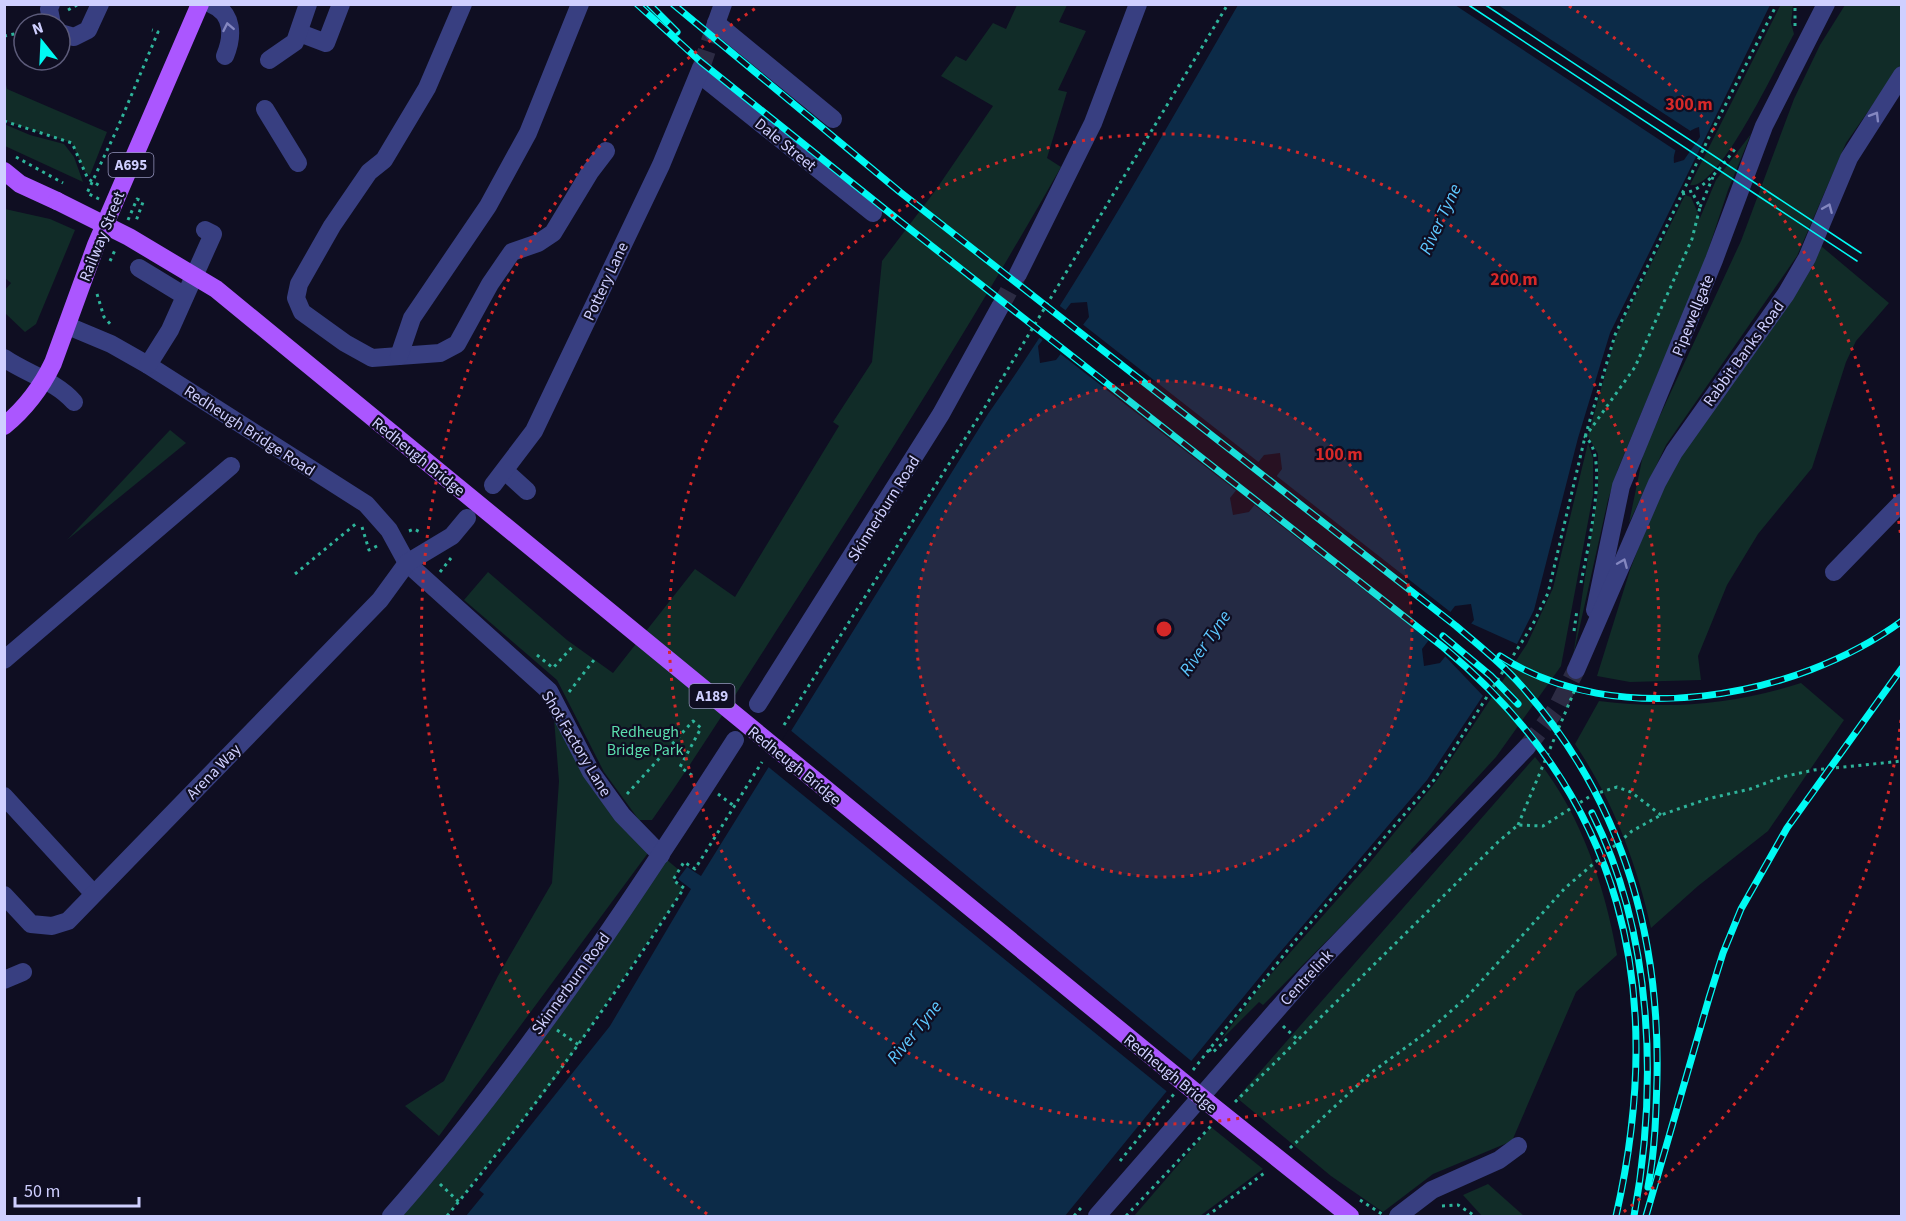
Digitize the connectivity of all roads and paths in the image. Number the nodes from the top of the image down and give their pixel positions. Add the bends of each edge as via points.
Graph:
1 (100, 4) edge
2 (200, 4) edge
3 (211, 4) edge
4 (308, 4) edge
5 (341, 4) edge
6 (463, 4) edge
7 (580, 4) edge
8 (723, 4) edge
9 (1138, 4) edge
10 (1228, 4) edge
11 (1777, 4) edge
12 (1826, 4) edge
13 (152, 30) dead end
14 (305, 35) dead end
15 (72, 36) edge
16 (225, 56) dead end
17 (269, 60) dead end
18 (700, 71) joint
19 (1902, 75) edge
20 (266, 109) dead end
21 (833, 119) dead end
22 (4, 121) edge
23 (606, 151) dead end
24 (298, 163) dead end
25 (9, 164) edge
26 (1713, 176) dead end
27 (92, 183) junction
28 (12, 184) edge
29 (61, 192) junction
30 (1692, 192) dead end
31 (117, 195) junction
32 (1700, 207) junction
33 (873, 213) dead end
34 (205, 230) dead end
35 (226, 231) dead end
36 (139, 268) dead end
37 (1018, 274) tunnel mouth
38 (185, 296) junction
39 (1000, 307) tunnel mouth
40 (68, 326) junction
41 (399, 356) junction
42 (4, 358) edge
43 (154, 369) junction
44 (44, 381) junction
45 (74, 402) dead end
46 (4, 426) edge
47 (1585, 437) junction
48 (231, 466) dead end
49 (527, 491) dead end
50 (1902, 502) edge
51 (467, 518) dead end
52 (359, 522) dead end
53 (407, 563) junction
54 (1834, 572) dead end
55 (295, 574) dead end
56 (1581, 586) dead end
57 (1577, 609) dead end
58 (1573, 632) dead end
59 (1592, 636) junction
60 (4, 660) edge
61 (594, 660) dead end
62 (1573, 675) joint
63 (569, 692) dead end
64 (758, 704) dead end
65 (784, 725) dead end
66 (735, 740) dead end
67 (1527, 747) tunnel mouth
68 (1902, 761) edge
69 (762, 762) dead end
70 (680, 767) dead end
71 (693, 776) dead end
72 (687, 785) dead end
73 (622, 788) dead end
74 (4, 796) edge
75 (1660, 815) junction
76 (1518, 825) junction
77 (661, 855) junction
78 (93, 893) junction
79 (4, 895) edge
80 (23, 972) dead end
81 (4, 980) edge
82 (544, 1020) junction
83 (1297, 1039) dead end
84 (579, 1045) junction
85 (1187, 1077) dead end
86 (1180, 1087) dead end
87 (1518, 1146) dead end
88 (1285, 1153) dead end
89 (1113, 1169) dead end
90 (1268, 1170) dead end
91 (447, 1191) dead end
92 (459, 1202) junction
93 (1432, 1209) dead end
94 (1090, 1211) edge
95 (390, 1216) edge
96 (447, 1216) edge
97 (1074, 1216) edge
98 (1207, 1216) edge
99 (1350, 1216) edge
100 (1398, 1216) edge
101 (1475, 1216) edge

1 - 15 street via 88,30
2 - 31 main road, Railway Street / A695
16 -> 3 street via 230,44 230,24 225,14
4 - 17 street via 295,42
5 - 14 street via 326,43
6 - 41 street via 427,88 384,160 369,172 332,226 299,284 296,298 302,312 345,343 372,358
7 - 41 street via 528,133 488,206 412,318
8 - 21 street via 715,28
9 - 37 street via 1093,123
10 - 65 path via 985,406
11 - 47 path via 1615,334
12 - 59 street, Pipewellgate via 1764,126 1621,486
13 - 27 path via 158,32
18 - 33 street, Dale Street
18 - 49 street, Pottery Lane via 661,165 534,431 499,478
59 -> 19 street, Rabbit Banks Road via 1674,452 1786,294 1807,258 1849,158
20 - 24 street
22 - 27 path via 72,143
23 - 41 street via 553,233 512,252 457,344 440,353
25 - 28 main road, A189
25 - 29 path
26 - 32 path
27 - 31 path
28 - 29 main road, A189
29 - 99 main road, Redheugh Bridge / A189, bridge via 216,289
30 - 32 path
31 - 40 main road, Railway Street / A695
32 - 47 path via 1692,239 1635,367
34 - 38 street via 213,234
35 - 38 street
36 - 38 street
38 - 43 street
39 - 64 street, Skinnerburn Road via 941,414
40 - 43 street, Redheugh Bridge Road via 111,344
40 - 44 main road, Railway Street / A695
42 - 44 street
43 - 53 street, Redheugh Bridge Road via 366,504 381,520
44 - 45 street via 64,390
44 - 46 main road, Railway Street / A695 via 24,409
47 - 56 path via 1596,456 1596,479
47 - 85 path via 1548,593 1517,652 1434,780 1294,942
48 - 60 street
50 - 54 street
51 - 53 street via 452,536
52 - 55 path
53 - 77 street, Shot Factory Lane via 549,691 591,772 622,815
53 - 78 street, Arena Way via 380,600
57 - 58 path
59 - 62 street
61 - 63 path
62 - 76 path via 1577,685
66 - 77 street, Skinnerburn Road
67 - 94 street, Centrelink via 1300,982
68 - 75 path via 1782,777
69 - 84 path via 695,869 684,862 673,880 684,888
70 - 73 path via 701,728 693,722 628,795
71 - 72 path
74 - 78 street
75 - 76 path via 1631,792 1617,787 1592,795 1544,826
75 - 88 path via 1632,831 1587,868 1467,997 1372,1072
76 - 83 path
77 - 82 street, Skinnerburn Road
78 - 79 street, Arena Way via 68,921 52,926 31,924
80 - 81 street
82 - 84 path
82 - 95 street, Skinnerburn Road via 494,1090
84 - 92 path
86 - 89 path
87 - 100 street via 1499,1160 1432,1190
90 - 98 path
91 - 92 path
92 - 96 path
93 - 101 path via 1458,1205
94 - 97 path

